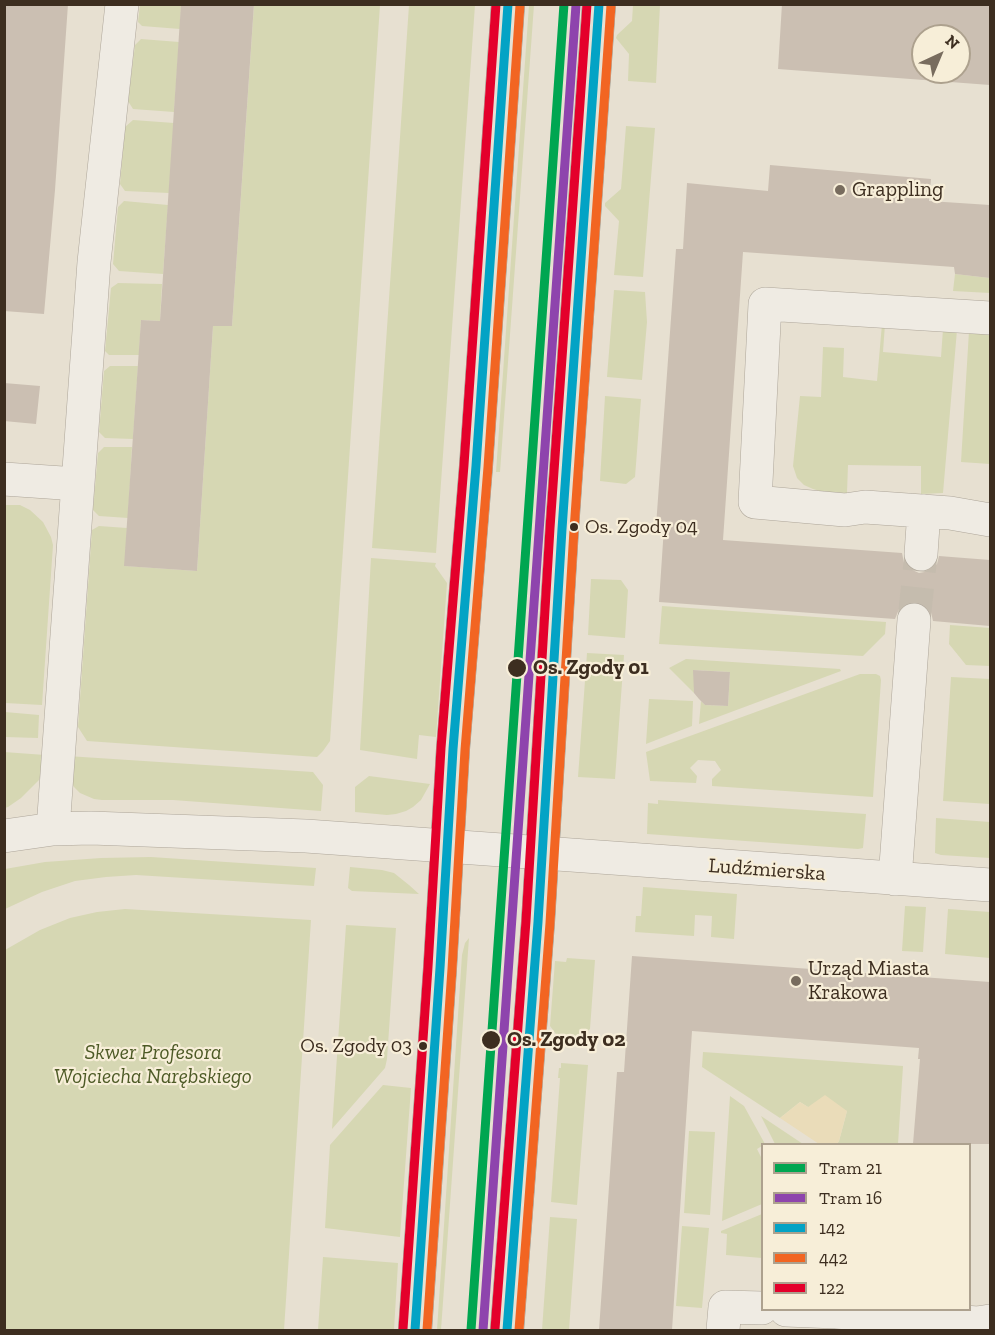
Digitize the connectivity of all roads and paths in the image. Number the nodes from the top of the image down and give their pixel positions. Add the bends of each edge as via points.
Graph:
1 (122, 4) edge
2 (508, 4) edge
3 (599, 4) edge
4 (990, 318) edge
5 (4, 479) edge
6 (77, 484) junction
7 (924, 511) junction
8 (990, 520) edge
9 (921, 554) tunnel mouth
10 (914, 620) tunnel mouth
11 (53, 830) junction
12 (4, 836) edge
13 (447, 846) junction
14 (543, 853) junction
15 (895, 879) junction
16 (990, 885) edge
17 (761, 1308) edge
18 (803, 1311) edge
19 (990, 1321) edge
20 (416, 1330) edge
21 (507, 1330) edge
22 (723, 1330) edge

1 - 6 street via 94,262
2 - 13 main road
3 - 14 main road
4 - 7 street via 765,304 755,502 844,510 865,507
5 - 6 street
6 - 11 street
7 - 8 street
7 - 9 street
10 - 15 street
11 - 12 street, Ludźmierska
11 - 13 street, Ludźmierska via 306,836
13 - 14 street, Ludźmierska
13 - 20 main road
14 - 15 street, Ludźmierska
14 - 21 main road
15 - 16 street, Ludźmierska
17 - 22 street via 725,1307
18 - 19 street

